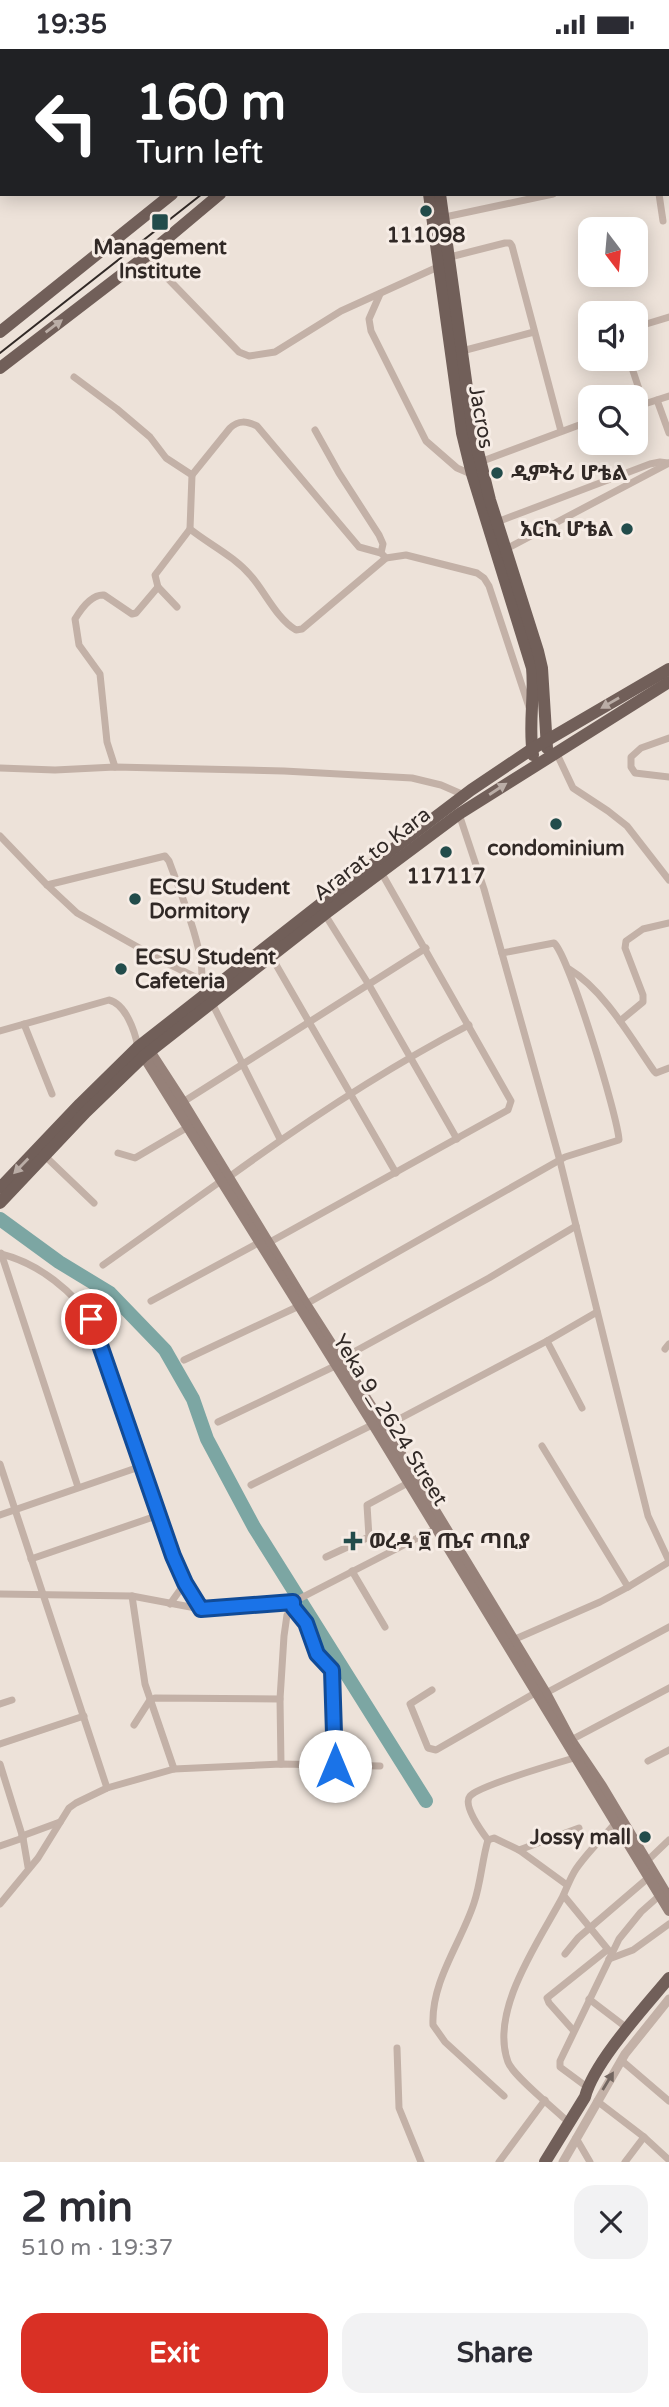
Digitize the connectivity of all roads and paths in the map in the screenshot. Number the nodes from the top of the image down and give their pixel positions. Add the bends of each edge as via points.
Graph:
1 (170, 196) edge
2 (218, 196) edge
3 (429, 196) edge
4 (440, 196) edge
5 (544, 196) edge
6 (659, 196) edge
7 (444, 217) junction
8 (663, 221) dead end
9 (146, 256) junction
10 (450, 257) junction
11 (440, 266) junction
12 (380, 294) junction
13 (669, 317) edge
14 (648, 323) edge
15 (0, 332) edge
16 (534, 332) junction
17 (463, 351) junction
18 (0, 367) edge
19 (74, 377) dead end
20 (669, 396) edge
21 (657, 400) junction
22 (648, 402) edge
23 (578, 425) edge
24 (315, 430) dead end
25 (562, 431) junction
26 (467, 432) junction
27 (669, 433) edge
28 (480, 462) junction
29 (669, 463) edge
30 (472, 474) junction
31 (192, 475) junction
32 (593, 485) junction
33 (600, 499) junction
34 (497, 522) junction
35 (190, 529) junction
36 (506, 549) junction
37 (384, 556) junction
38 (158, 587) junction
39 (177, 607) dead end
40 (669, 669) edge
41 (669, 682) edge
42 (531, 711) junction
43 (669, 738) edge
44 (546, 743) junction
45 (532, 749) junction
46 (552, 754) junction
47 (535, 765) junction
48 (115, 767) junction
49 (0, 768) edge
50 (669, 777) edge
51 (464, 795) junction
52 (459, 814) junction
53 (0, 836) edge
54 (381, 871) junction
55 (669, 880) edge
56 (47, 885) junction
57 (321, 909) junction
58 (669, 923) edge
59 (426, 948) junction
60 (502, 953) junction
61 (271, 956) junction
62 (569, 969) junction
63 (206, 984) junction
64 (369, 985) junction
65 (212, 1003) junction
66 (310, 1021) junction
67 (620, 1021) junction
68 (24, 1024) junction
69 (470, 1025) junction
70 (0, 1031) edge
71 (142, 1047) junction
72 (411, 1056) junction
73 (243, 1064) junction
74 (669, 1068) edge
75 (164, 1081) junction
76 (351, 1092) junction
77 (52, 1094) dead end
78 (183, 1102) junction
79 (83, 1108) junction
80 (188, 1127) junction
81 (280, 1139) junction
82 (457, 1139) junction
83 (118, 1153) dead end
84 (46, 1157) junction
85 (560, 1161) junction
86 (396, 1173) junction
87 (225, 1179) junction
88 (0, 1188) edge
89 (0, 1203) edge
90 (94, 1203) dead end
91 (576, 1226) junction
92 (265, 1242) junction
93 (1, 1254) edge
94 (103, 1265) dead end
95 (150, 1301) dead end
96 (302, 1305) junction
97 (597, 1312) junction
98 (547, 1341) junction
99 (184, 1360) dead end
100 (338, 1363) junction
101 (582, 1408) dead end
102 (218, 1422) dead end
103 (378, 1425) junction
104 (542, 1445) dead end
105 (0, 1464) edge
106 (142, 1466) junction
107 (408, 1483) junction
108 (251, 1485) dead end
109 (78, 1487) junction
110 (15, 1510) junction
111 (0, 1515) edge
112 (159, 1515) junction
113 (435, 1529) junction
114 (326, 1557) dead end
115 (31, 1559) junction
116 (669, 1561) edge
117 (352, 1571) junction
118 (185, 1583) junction
119 (628, 1587) junction
120 (0, 1594) edge
121 (42, 1596) junction
122 (132, 1597) junction
123 (295, 1603) junction
124 (170, 1604) junction
125 (201, 1609) junction
126 (385, 1627) dead end
127 (669, 1627) edge
128 (513, 1640) junction
129 (669, 1688) edge
130 (432, 1690) dead end
131 (540, 1693) junction
132 (280, 1699) junction
133 (12, 1700) dead end
134 (150, 1700) junction
135 (0, 1704) edge
136 (84, 1716) junction
137 (134, 1725) dead end
138 (571, 1740) junction
139 (0, 1744) edge
140 (669, 1750) edge
141 (574, 1758) junction
142 (648, 1761) dead end
143 (0, 1764) edge
144 (281, 1764) junction
145 (335, 1766) junction
146 (380, 1766) dead end
147 (174, 1769) junction
148 (107, 1788) junction
149 (61, 1822) junction
150 (615, 1824) junction
151 (579, 1828) dead end
152 (22, 1837) junction
153 (488, 1840) junction
154 (669, 1840) edge
155 (0, 1846) edge
156 (519, 1850) junction
157 (646, 1862) junction
158 (28, 1867) junction
159 (648, 1878) junction
160 (567, 1885) junction
161 (564, 1896) junction
162 (664, 1897) edge
163 (0, 1904) edge
164 (669, 1911) edge
165 (669, 1924) edge
166 (591, 1929) junction
167 (565, 1954) dead end
168 (609, 1954) junction
169 (669, 1978) edge
170 (589, 1999) junction
171 (669, 1999) edge
172 (627, 2028) junction
173 (573, 2030) junction
174 (397, 2048) dead end
175 (621, 2060) junction
176 (587, 2087) junction
177 (504, 2096) dead end
178 (545, 2100) junction
179 (597, 2101) junction
180 (669, 2101) edge
181 (569, 2123) junction
182 (643, 2137) junction
183 (576, 2138) junction
184 (669, 2159) edge
185 (421, 2162) edge
186 (499, 2162) edge
187 (545, 2162) edge
188 (563, 2162) edge
189 (590, 2162) edge
190 (625, 2162) edge

1 - 15 main road
2 - 9 main road
3 - 11 main road, Jacros
4 - 7 main road, Jacros
5 - 7 street
6 - 8 street
7 - 10 main road, Jacros
9 - 12 street via 239,352 249,356 275,352 341,311
18 -> 9 main road
10 - 16 street via 510,243
10 - 17 main road, Jacros
11 - 12 street
11 - 26 main road, Jacros
12 - 30 street via 369,319 371,331 426,441 457,468
13 - 14 street
16 - 17 street
16 - 25 street
17 - 26 main road, Jacros
19 - 31 street via 117,408 166,458
20 - 21 street
21 - 22 street
21 - 27 street
23 - 25 street
24 - 37 street via 379,535
25 - 28 street
26 - 28 main road, Jacros
26 - 30 main road, Jacros
28 - 34 main road, Jacros
29 - 32 street via 660,461
29 - 33 street
30 - 42 main road, Jacros via 527,647 533,682
31 - 35 street
31 - 37 street via 230,428 247,421 257,426 359,547
32 - 33 street
32 - 34 street
33 - 36 street
34 - 36 main road, Jacros
35 - 37 street via 232,557 296,630
35 - 38 street via 155,575
36 - 44 main road, Jacros via 542,668
37 - 42 street via 406,555 470,570 484,578
38 - 39 street
38 - 48 street via 136,613 99,595 75,619 79,645 100,674 107,742
40 -> 44 main road, Ararat to Kara
41 - 46 main road, Ararat to Kara
42 - 45 main road, Jacros
43 - 50 street via 641,748 631,757 635,773
44 - 45 main road, Ararat to Kara
44 - 46 main road, Jacros
45 - 47 main road, Jacros
45 - 51 main road, Ararat to Kara
46 - 47 main road, Ararat to Kara
46 - 55 street via 573,788 627,826
52 -> 47 main road, Ararat to Kara
48 - 49 street
48 - 51 street via 412,778
51 - 57 main road, Ararat to Kara
52 - 54 main road, Ararat to Kara
52 - 60 street
53 - 56 street
54 - 57 main road, Ararat to Kara
54 - 59 street
56 - 63 street via 85,918
56 - 63 street via 165,856
57 - 61 main road, Ararat to Kara
57 - 63 main road, Ararat to Kara
57 - 64 street
58 - 67 street via 643,929 626,941 643,1002
59 - 64 street
59 - 69 street
60 - 62 street via 554,943
60 - 85 street
61 - 65 main road, Ararat to Kara
61 - 66 street
62 - 67 street
62 - 85 street via 619,1137
63 - 71 main road, Ararat to Kara
64 - 66 street
64 - 72 street
65 - 71 main road, Ararat to Kara
65 - 73 street
66 - 73 street
66 - 76 street
67 - 74 street via 656,1073
68 - 70 street
68 - 71 street via 109,1000 116,1002
68 - 77 street
69 - 72 street
69 - 82 street via 511,1105
71 - 75 main road, Yeka 9_2624 Street
71 - 79 main road, Ararat to Kara
72 - 76 street
72 - 82 street
73 - 78 street
73 - 81 street
75 - 78 main road, Yeka 9_2624 Street
75 - 80 main road, Yeka 9_2624 Street
76 - 81 street
76 - 86 street
78 - 87 main road, Yeka 9_2624 Street
79 - 84 main road, Ararat to Kara
79 -> 88 main road, Ararat to Kara
80 - 83 street via 135,1158
80 - 87 main road, Yeka 9_2624 Street
81 - 87 street
82 - 86 street
84 - 89 main road, Ararat to Kara
84 - 90 street
85 - 91 street
85 - 96 street
86 - 92 street
87 - 92 main road, Yeka 9_2624 Street
87 - 94 street
91 - 97 street
91 - 100 street
92 - 95 street
92 - 96 main road, Yeka 9_2624 Street
93 - 106 street via 34,1267 61,1286 91,1319
93 - 109 street
96 - 99 street
96 - 100 main road, Yeka 9_2624 Street
97 - 98 street
97 - 116 street via 648,1516
98 - 101 street
98 - 103 street
100 - 102 street
100 - 103 main road, Yeka 9_2624 Street
103 - 107 main road, Yeka 9_2624 Street
103 - 108 street
103 - 128 main road, Yeka 9_2624 Street
104 - 119 street
105 - 110 street
106 - 109 street
106 - 112 street
107 - 113 main road, Yeka 9_2624 Street
107 - 114 street via 368,1505 369,1537
109 - 110 street
110 - 111 street
110 - 115 street
112 - 115 street
112 - 118 street
113 - 117 street
113 - 131 main road, Yeka 9_2624 Street
115 - 121 street
116 - 119 street
117 - 123 street
117 - 126 street
118 - 124 street
118 - 125 street
119 - 128 street
120 - 121 street
121 - 122 street
121 - 136 street
122 - 124 street
122 - 134 street
123 - 125 street
123 - 132 street via 285,1621
123 - 145 street via 317,1654 332,1670
124 - 125 street
127 - 131 street
128 - 131 main road, Yeka 9_2624 Street
129 - 138 street
130 - 131 street via 410,1704 431,1751
131 - 138 main road, Yeka 9_2624 Street
131 - 141 main road, Yeka 9_2624 Street
132 - 134 street via 163,1696
132 - 144 street
133 - 135 street
134 - 137 street
134 - 147 street
136 - 139 street
136 - 148 street
138 - 157 main road, Yeka 9_2624 Street
140 - 142 street
141 - 150 main road, Yeka 9_2624 Street
141 - 153 street via 471,1795 469,1807
143 - 152 street
144 - 145 street
144 - 147 street
145 - 146 street
147 - 148 street
148 - 149 street via 76,1803
149 - 152 street
149 - 158 street
150 - 159 main road, Yeka 9_2624 Street
150 - 160 street
151 - 156 street
152 - 155 street
152 - 158 street
153 - 156 street via 494,1838
153 - 177 street via 478,1891 442,1979 433,2025 445,2042
154 - 157 street
156 - 160 street
157 - 162 main road, Yeka 9_2624 Street
158 - 163 street
159 - 162 main road, Yeka 9_2624 Street
159 - 166 street
160 - 161 street
161 - 166 street
161 - 178 street via 518,1982 503,2035 511,2069
162 - 164 main road, Yeka 9_2624 Street
162 - 168 street via 623,1933
165 - 168 street via 633,1950
166 - 167 street
166 - 168 street
168 - 170 street
168 - 173 street via 548,1995 549,2003
169 - 172 main road
170 - 172 street
170 - 173 street
171 - 175 street
172 - 176 main road
173 - 176 street via 559,2064
174 - 185 street via 399,2108
179 -> 175 street
175 - 180 street
176 - 181 main road
178 - 181 street
178 - 186 street
179 - 182 street
179 - 183 street
181 - 187 main road
182 - 184 street
182 - 190 street
183 - 188 street
183 - 189 street

